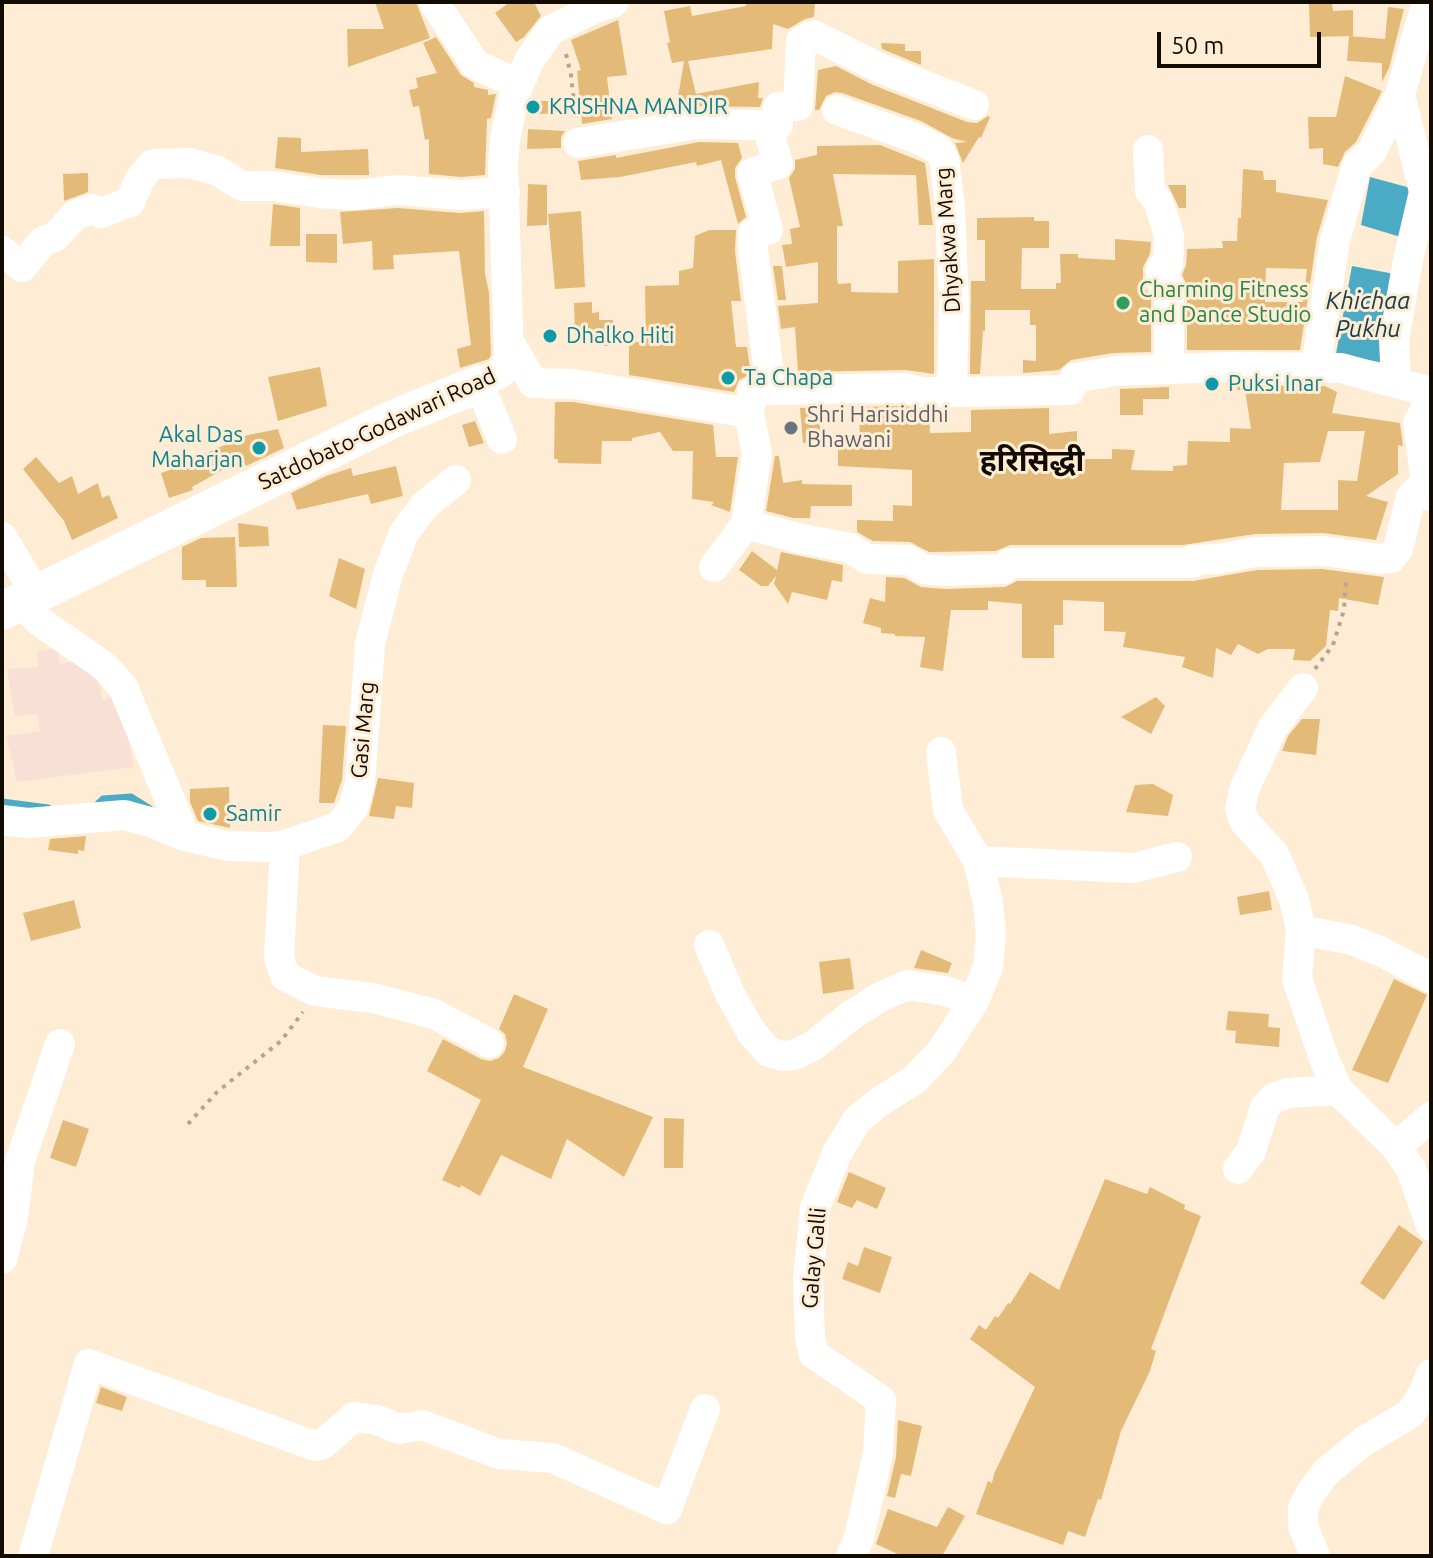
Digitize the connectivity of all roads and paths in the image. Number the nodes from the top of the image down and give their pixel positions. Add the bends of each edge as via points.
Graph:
1 (434, 2) edge
2 (614, 2) edge
3 (1426, 3) edge
4 (551, 30) junction
5 (517, 84) junction
6 (1400, 94) junction
7 (974, 105) dead end
8 (837, 110) dead end
9 (767, 125) junction
10 (578, 143) joint
11 (1148, 150) dead end
12 (505, 192) junction
13 (2, 251) edge
14 (510, 343) junction
15 (1316, 367) junction
16 (1169, 369) junction
17 (1396, 383) junction
18 (479, 384) junction
19 (771, 390) junction
20 (952, 392) junction
21 (1431, 392) edge
22 (1431, 405) edge
23 (749, 413) junction
24 (502, 439) dead end
25 (456, 480) dead end
26 (1428, 490) edge
27 (746, 524) junction
28 (2, 537) edge
29 (1347, 555) junction
30 (714, 567) dead end
31 (19, 602) edge
32 (1303, 688) joint
33 (941, 752) dead end
34 (2, 820) edge
35 (185, 836) junction
36 (285, 845) junction
37 (1177, 857) dead end
38 (978, 861) junction
39 (1301, 930) junction
40 (709, 945) dead end
41 (1431, 978) edge
42 (315, 991) junction
43 (974, 1001) junction
44 (489, 1043) dead end
45 (60, 1044) dead end
46 (1338, 1090) junction
47 (1431, 1117) edge
48 (188, 1124) dead end
49 (1396, 1147) junction
50 (1238, 1169) dead end
51 (1431, 1226) edge
52 (2, 1259) edge
53 (1431, 1374) edge
54 (705, 1409) dead end
55 (33, 1556) edge
56 (851, 1556) edge
57 (1315, 1556) edge

1 - 5 street via 475,64
2 - 4 street, Satdobato-Godawari Road
3 - 6 street
4 - 5 street, Satdobato-Godawari Road
4 - 10 path via 564,49 571,75
5 - 12 street, Satdobato-Godawari Road via 505,139
6 - 15 street via 1371,153 1357,165 1335,240
6 - 17 street via 1424,192 1394,340
7 - 9 street via 813,35 801,41 798,106 778,107 778,125
8 - 20 street, Dhyakwa Marg via 915,138 938,149 944,159 954,303
9 - 10 street via 698,124
9 - 19 street via 778,164 752,173 768,230 753,233 753,249
11 - 16 street via 1150,191 1169,235 1161,281 1169,286
12 - 13 street via 319,193 242,186 218,171 190,163 153,164 130,202 101,213 92,209 75,215 22,267
12 - 14 street, Satdobato-Godawari Road
14 - 18 street, Satdobato-Godawari Road via 502,372
14 - 23 street via 533,383 575,384
15 - 16 street
15 - 17 street
16 - 20 street via 1075,378 1070,390
17 - 21 street
18 - 24 street
18 - 31 main road, Satdobato-Godawari Road via 395,418
19 - 20 street
19 - 23 street via 752,392
22 - 26 street via 1418,422
23 - 27 street via 757,454
25 - 36 street, Gasi Marg via 424,506 404,533 388,574 370,644 360,783 353,808 338,827
26 - 29 street via 1411,497 1391,558
27 - 29 street via 850,548 867,559 909,560 923,569 944,571 1004,569 1010,563 1193,563 1255,552
27 - 30 street
28 - 31 street
29 - 32 path via 1344,610 1333,645
31 - 35 street via 104,666 123,687
32 - 39 street via 1273,727 1240,809 1244,821 1274,854
33 - 38 street, Galay Galli via 948,810
34 - 35 street, Gasi Marg via 28,823 124,815
35 - 36 street, Gasi Marg via 227,846
36 - 42 street via 280,968
37 - 38 street via 1134,868
38 - 43 street, Galay Galli via 991,936 988,967
39 - 41 street via 1352,940
39 - 46 street via 1297,979
40 - 43 street via 752,1033 769,1052 782,1056 813,1046 850,1016 908,985
42 - 44 street via 373,998 434,1014
42 - 48 path via 281,1041 217,1092
43 - 56 street, Galay Galli via 941,1052 914,1080 857,1120 815,1208 808,1280 814,1354 881,1400 878,1453
45 - 52 street via 20,1161
46 - 49 street
46 - 50 street via 1274,1098
47 - 49 street
49 - 51 street via 1411,1169
53 - 57 street via 1410,1414 1326,1472 1310,1494 1303,1526
54 - 55 street via 670,1505 663,1508 553,1458 499,1454 422,1425 399,1429 354,1417 315,1446 89,1364

